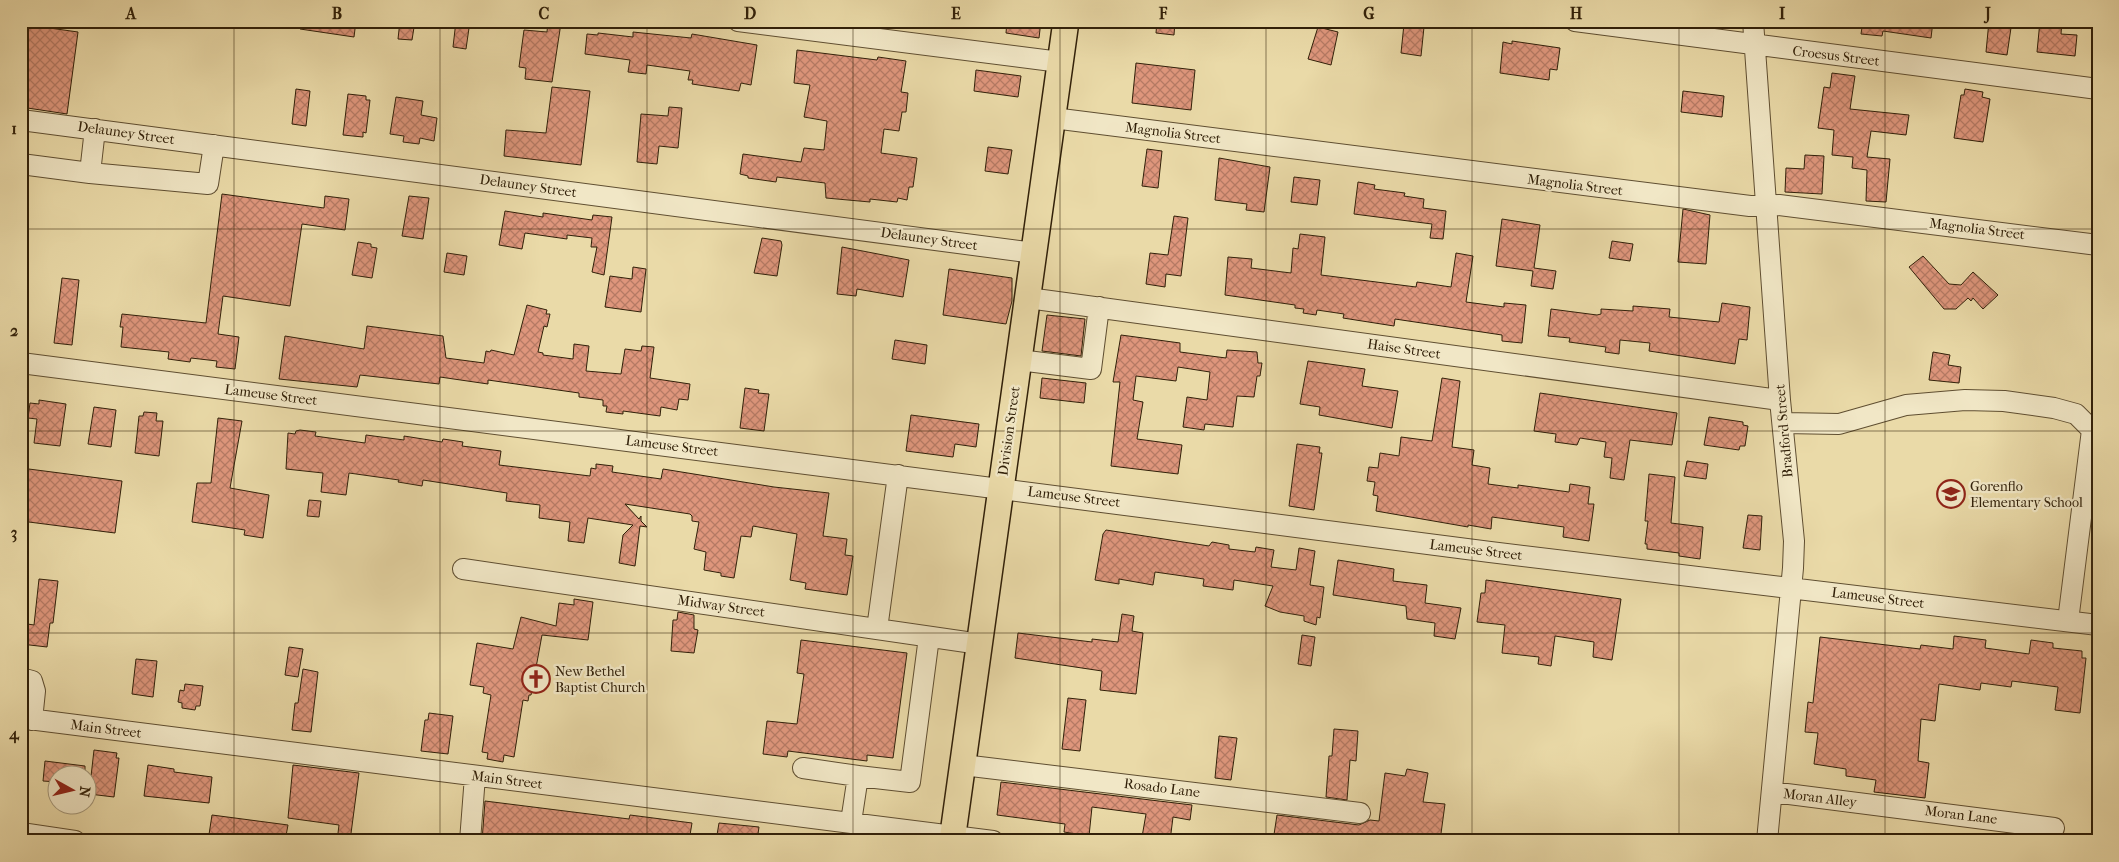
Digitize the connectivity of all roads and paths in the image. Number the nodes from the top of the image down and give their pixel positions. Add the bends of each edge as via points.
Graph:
1 (738, 21) edge
2 (1066, 21) edge
3 (1575, 21) edge
4 (1753, 21) edge
5 (1756, 46) junction
6 (1060, 62) junction
7 (2098, 89) edge
8 (1053, 118) junction
9 (21, 120) edge
10 (95, 129) junction
11 (214, 145) junction
12 (21, 164) edge
13 (90, 173) junction
14 (1768, 206) junction
15 (2098, 245) edge
16 (1034, 253) junction
17 (1028, 298) junction
18 (1099, 307) junction
19 (1019, 360) junction
20 (21, 363) edge
21 (1780, 400) junction
22 (1784, 424) junction
23 (898, 475) junction
24 (1000, 488) junction
25 (462, 569) dead end
26 (1791, 587) junction
27 (2068, 621) junction
28 (2098, 625) edge
29 (876, 629) junction
30 (929, 637) junction
31 (980, 644) junction
32 (21, 678) edge
33 (27, 719) edge
34 (963, 765) junction
35 (803, 768) dead end
36 (475, 776) junction
37 (858, 776) junction
38 (1772, 792) junction
39 (1868, 804) joint
40 (1360, 813) dead end
41 (851, 822) junction
42 (2042, 831) edge
43 (21, 833) edge
44 (953, 838) edge
45 (75, 841) edge
46 (470, 841) edge
47 (993, 841) edge
48 (1767, 841) edge

1 - 6 street
2 - 6 main road, Division Street
3 - 5 street, Croesus Street
4 - 5 street, Bradford Street
5 - 7 street, Croesus Street
5 - 14 street, Bradford Street
6 - 8 main road, Division Street
8 - 14 street, Magnolia Street via 1497,176
8 - 16 main road, Division Street
9 - 10 street, Delauney Street
10 - 11 street, Delauney Street
10 - 13 street
11 - 13 street via 208,184
11 - 16 street, Delauney Street
12 - 13 street
14 - 15 street, Magnolia Street
14 - 21 street, Bradford Street
16 - 17 main road, Division Street
17 - 18 street, Haise Street
17 - 19 main road, Division Street
18 - 19 street via 1091,368
18 - 21 street, Haise Street
19 - 24 main road, Division Street
20 - 23 street, Lameuse Street
21 - 22 street, Bradford Street
22 - 26 street, Bradford Street via 1794,541
22 - 27 street via 1839,424 1906,405 1965,400 2004,401 2076,414 2092,430
23 - 24 street, Lameuse Street
23 - 29 street
24 - 26 street, Lameuse Street via 1490,552
24 - 31 main road, Division Street
25 - 29 street, Midway Street
26 - 27 street, Lameuse Street
26 - 38 street, Bradford Street
27 - 28 street, Lameuse Street
29 - 30 street, Midway Street
30 - 31 street, Midway Street
30 - 37 street via 910,782
31 - 34 main road, Division Street
32 - 33 street via 32,681 34,686
33 - 36 street, Main Street
34 - 40 street, Rosado Lane
34 - 44 main road, Division Street
35 - 37 street
36 - 41 street, Main Street
36 - 46 street
37 - 41 street
38 - 39 street, Moran Alley
38 - 48 street, Bradford Street
39 - 42 street, Moran Lane
41 - 44 street, Main Street
43 - 45 street
44 - 47 street, Main Street

